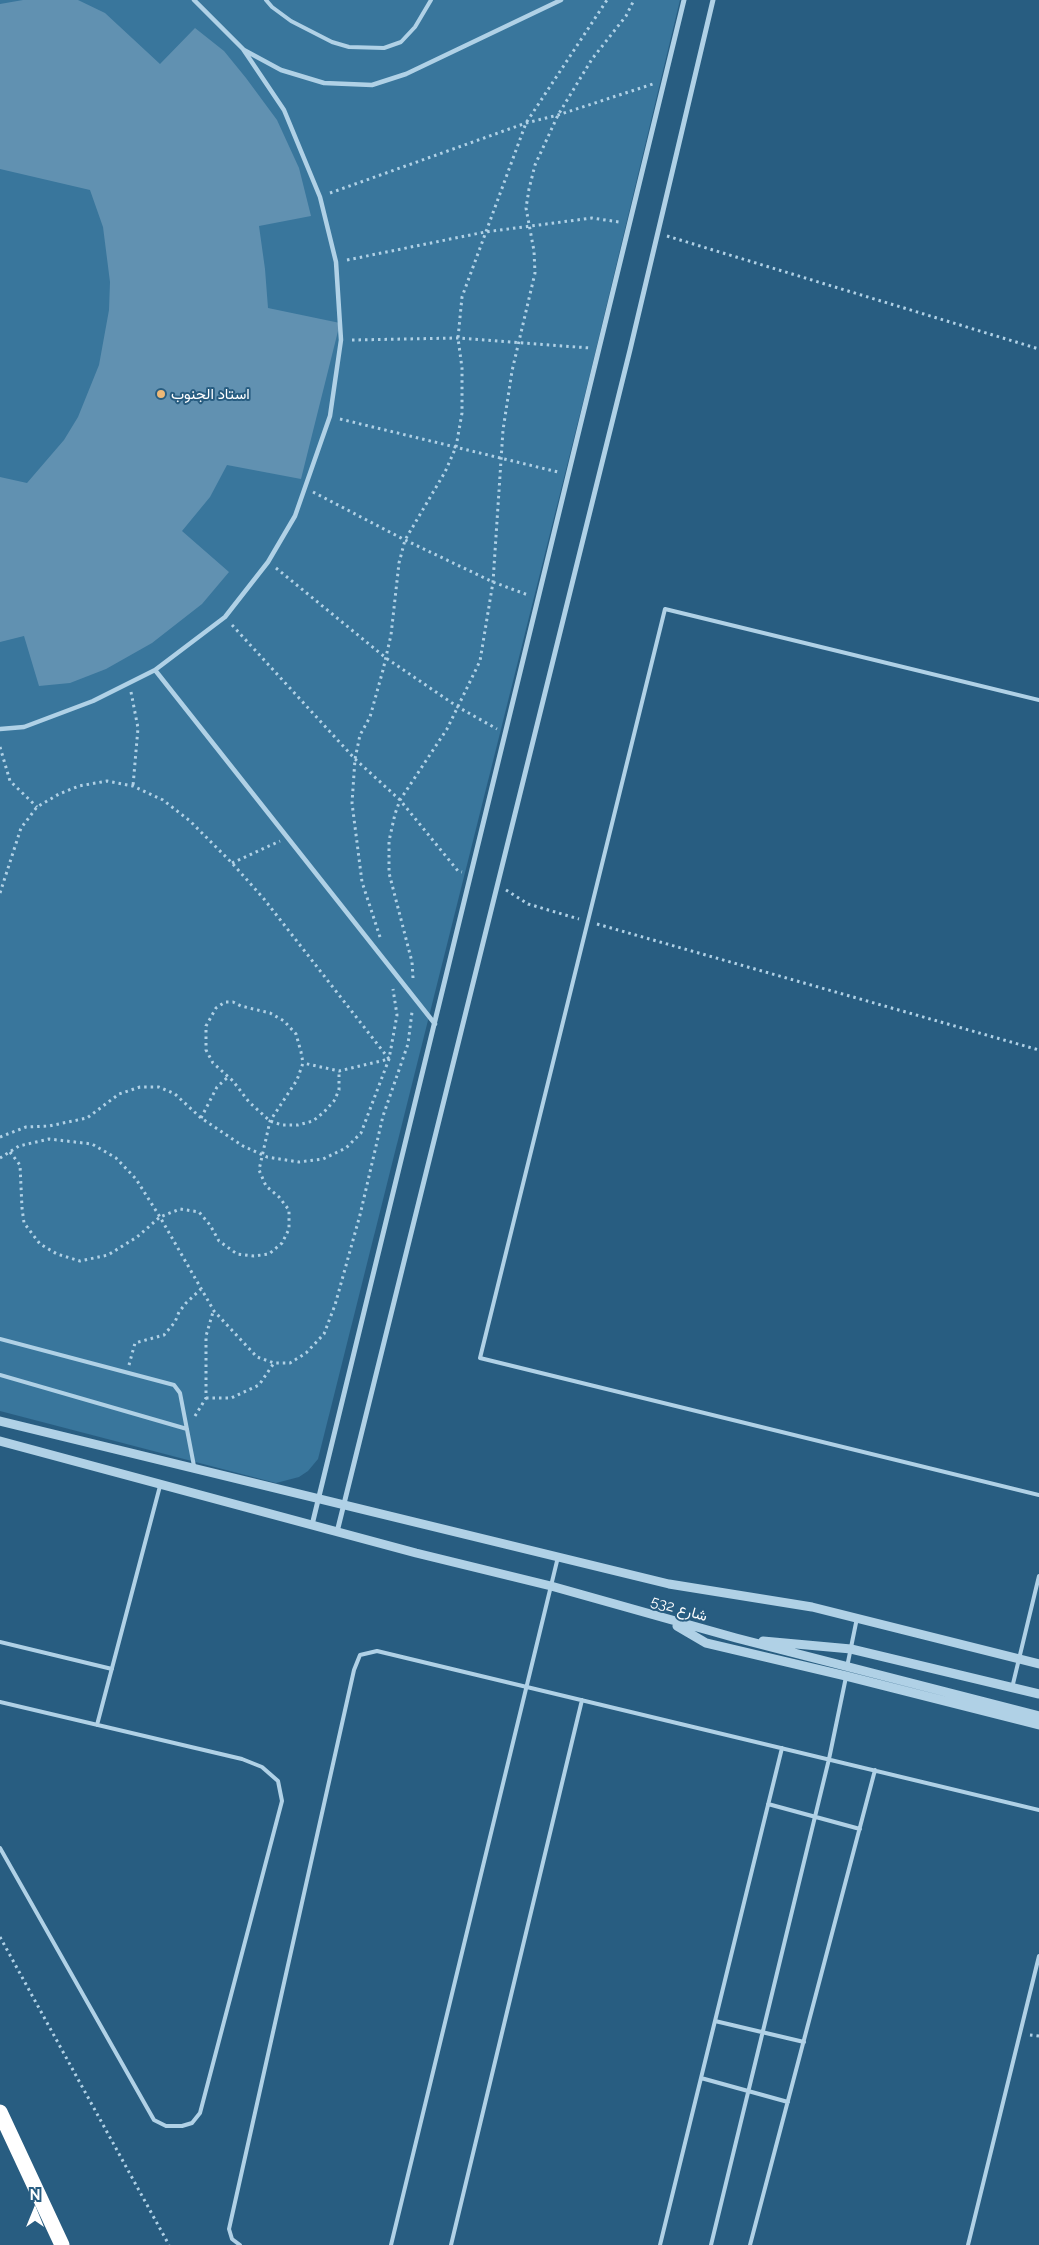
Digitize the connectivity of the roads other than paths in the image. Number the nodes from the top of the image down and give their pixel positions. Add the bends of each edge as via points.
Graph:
1 (194, 0) edge
2 (266, 0) edge
3 (431, 0) edge
4 (561, 0) edge
5 (684, 0) edge
6 (713, 0) edge
7 (243, 50) junction
8 (156, 670) junction
9 (1039, 700) edge
10 (0, 729) edge
11 (435, 1024) junction
12 (0, 1339) edge
13 (0, 1375) edge
14 (0, 1421) edge
15 (187, 1429) junction
16 (0, 1441) edge
17 (194, 1467) junction
18 (161, 1484) junction
19 (1039, 1494) edge
20 (319, 1499) junction
21 (343, 1505) junction
22 (312, 1525) junction
23 (338, 1532) junction
24 (558, 1557) junction
25 (1039, 1576) edge
26 (551, 1586) junction
27 (857, 1618) junction
28 (666, 1620) junction
29 (736, 1638) junction
30 (0, 1642) edge
31 (851, 1649) junction
32 (1019, 1659) junction
33 (1039, 1664) edge
34 (112, 1669) junction
35 (847, 1671) junction
36 (526, 1687) junction
37 (1012, 1688) junction
38 (1039, 1694) edge
39 (582, 1700) junction
40 (0, 1702) edge
41 (1039, 1716) edge
42 (97, 1725) junction
43 (1039, 1725) edge
44 (782, 1748) junction
45 (829, 1759) junction
46 (875, 1770) junction
47 (768, 1804) junction
48 (1039, 1810) edge
49 (815, 1817) junction
50 (860, 1829) junction
51 (0, 1848) edge
52 (1039, 1956) edge
53 (715, 2021) junction
54 (763, 2032) junction
55 (804, 2042) junction
56 (701, 2078) junction
57 (748, 2091) junction
58 (788, 2102) junction
59 (0, 2112) edge
60 (62, 2245) edge
61 (240, 2245) edge
62 (391, 2245) edge
63 (451, 2245) edge
64 (660, 2245) edge
65 (711, 2245) edge
66 (750, 2245) edge
67 (968, 2245) edge

1 - 7 street
2 - 3 lane via 291,21 332,42 350,47 384,48 401,42 415,27
4 - 7 street via 406,74 372,85 324,83 281,70
5 - 11 street
6 - 21 street via 630,350
7 - 8 street via 284,110 320,197 336,262 341,340 330,416 296,516 268,562 224,617
8 - 10 street via 93,701 24,727
8 - 11 street
9 - 19 lane via 665,609 480,1358
11 - 20 street
12 - 15 lane via 174,1385 180,1393
13 - 15 lane
14 - 17 street, شارع 532
15 - 17 lane
16 - 18 street, شارع 532
17 - 20 street, شارع 532
18 - 22 street, شارع 532
18 - 34 lane
20 - 21 street, شارع 532
20 - 22 street
21 - 23 street
21 - 24 street, شارع 532
22 - 23 street, شارع 532
23 - 26 street, شارع 532
24 - 26 lane
24 - 27 street, شارع 532 via 669,1584 812,1607
25 - 32 lane
26 - 28 street, شارع 532
26 - 36 lane
27 - 31 lane
27 - 32 street, شارع 532
28 - 29 street, شارع 532
28 - 35 street via 706,1643
29 - 31 street
29 - 35 street, شارع 532
30 - 34 lane
31 - 35 lane
31 - 37 street
32 - 33 street, شارع 532
32 - 37 lane
34 - 42 lane
35 - 41 street, شارع 532
35 - 43 street
35 - 45 lane
36 - 39 lane
36 - 61 lane via 377,1651 360,1655 354,1670 229,2229 232,2239
36 - 62 lane
37 - 38 street
39 - 44 lane
39 - 63 lane
40 - 42 lane
42 - 51 lane via 242,1759 262,1768 278,1781 282,1801 200,2113 192,2123 166,2126 154,2120
44 - 45 lane
44 - 47 lane
45 - 46 lane
45 - 49 lane
46 - 48 lane
46 - 50 lane
47 - 49 lane
47 - 53 lane
49 - 50 lane
49 - 54 lane
50 - 55 lane
52 - 67 lane
53 - 54 lane
53 - 56 lane
54 - 55 lane
54 - 57 lane
55 - 58 lane
56 - 57 lane
56 - 64 lane
57 - 58 lane
57 - 65 lane
58 - 66 lane
59 - 60 highway

